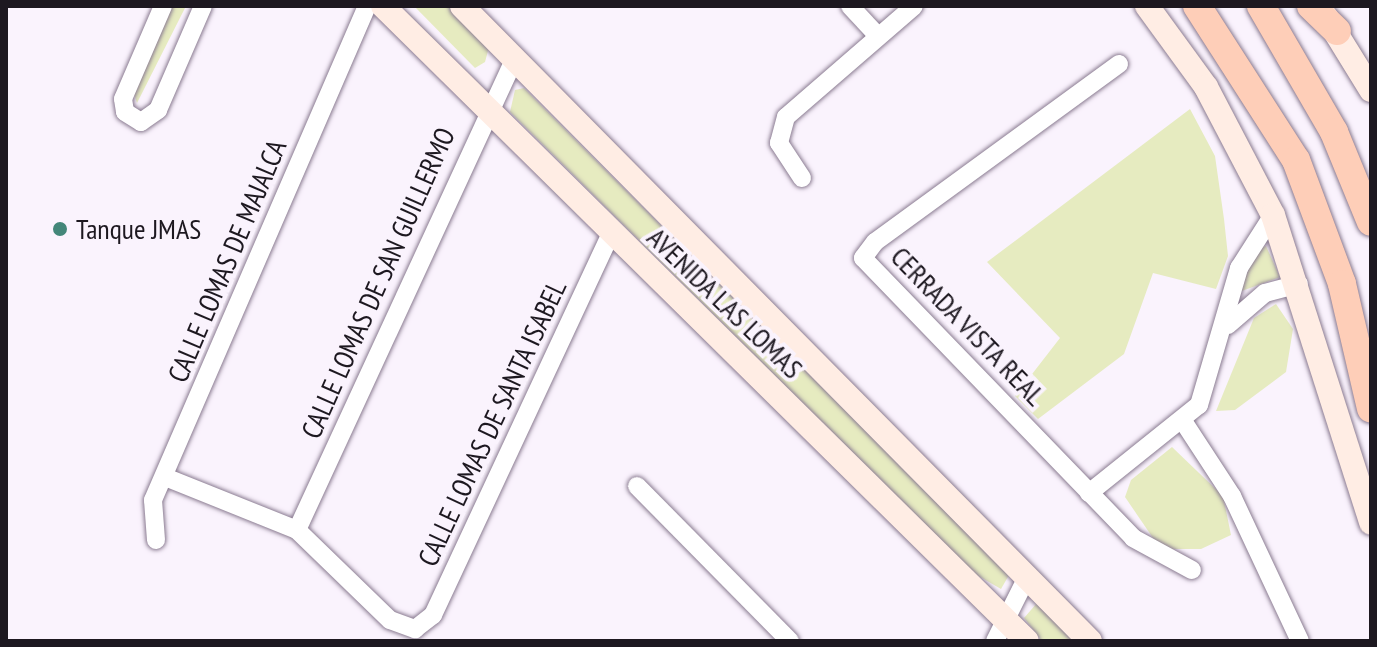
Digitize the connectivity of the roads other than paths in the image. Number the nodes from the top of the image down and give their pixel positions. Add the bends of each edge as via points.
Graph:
1 (163, 6) edge
2 (203, 6) edge
3 (367, 6) edge
4 (383, 6) edge
5 (462, 6) edge
6 (850, 6) edge
7 (914, 6) edge
8 (1147, 6) edge
9 (1197, 6) edge
10 (1261, 6) edge
11 (1311, 6) edge
12 (1319, 6) edge
13 (1337, 31) junction
14 (878, 36) junction
15 (514, 60) junction
16 (1119, 64) dead end
17 (1371, 89) edge
18 (486, 111) junction
19 (802, 178) dead end
20 (1273, 215) junction
21 (1371, 222) edge
22 (611, 234) junction
23 (1299, 284) junction
24 (1228, 325) junction
25 (1371, 409) edge
26 (1183, 421) junction
27 (165, 477) junction
28 (637, 486) dead end
29 (1089, 493) junction
30 (1371, 523) edge
31 (297, 530) junction
32 (156, 540) dead end
33 (1192, 570) dead end
34 (1026, 579) junction
35 (1000, 630) edge
36 (1283, 633) edge
37 (790, 641) edge
38 (1027, 641) edge
39 (1090, 641) edge
40 (1300, 641) edge

1 - 2 street via 123,99 125,112 141,122 158,110
3 - 27 street, CALLE LOMAS DE MAJALCA
4 - 18 main road, AVENIDA LAS LOMAS
5 - 15 main road, AVENIDA LAS LOMAS
6 - 14 street
7 - 14 street
8 - 20 main road via 1206,87
9 - 25 highway via 1296,160 1342,284
10 - 21 highway via 1334,132
11 - 13 highway
12 - 13 main road
13 - 17 main road
14 - 19 street via 782,124 779,143
15 - 18 street, CALLE LOMAS DE SAN GUILLERMO
15 - 34 main road, AVENIDA LAS LOMAS
16 - 29 street, CERRADA VISTA REAL via 863,258
18 - 22 main road, AVENIDA LAS LOMAS
18 - 31 street, CALLE LOMAS DE SAN GUILLERMO
20 - 23 main road
20 - 24 street via 1245,253
22 - 31 street, CALLE LOMAS DE SANTA ISABEL via 433,615 415,629 390,620
22 - 35 main road, AVENIDA LAS LOMAS
23 - 24 street via 1265,293
23 - 30 main road via 1334,422
24 - 26 street via 1207,389
26 - 29 street
26 - 36 street via 1242,516
27 - 31 street
27 - 32 street, CALLE LOMAS DE MAJALCA via 153,500
28 - 37 street
29 - 33 street, CERRADA VISTA REAL via 1133,538
34 - 35 street
34 - 39 main road, AVENIDA LAS LOMAS
35 - 38 main road, AVENIDA LAS LOMAS
36 - 40 street

